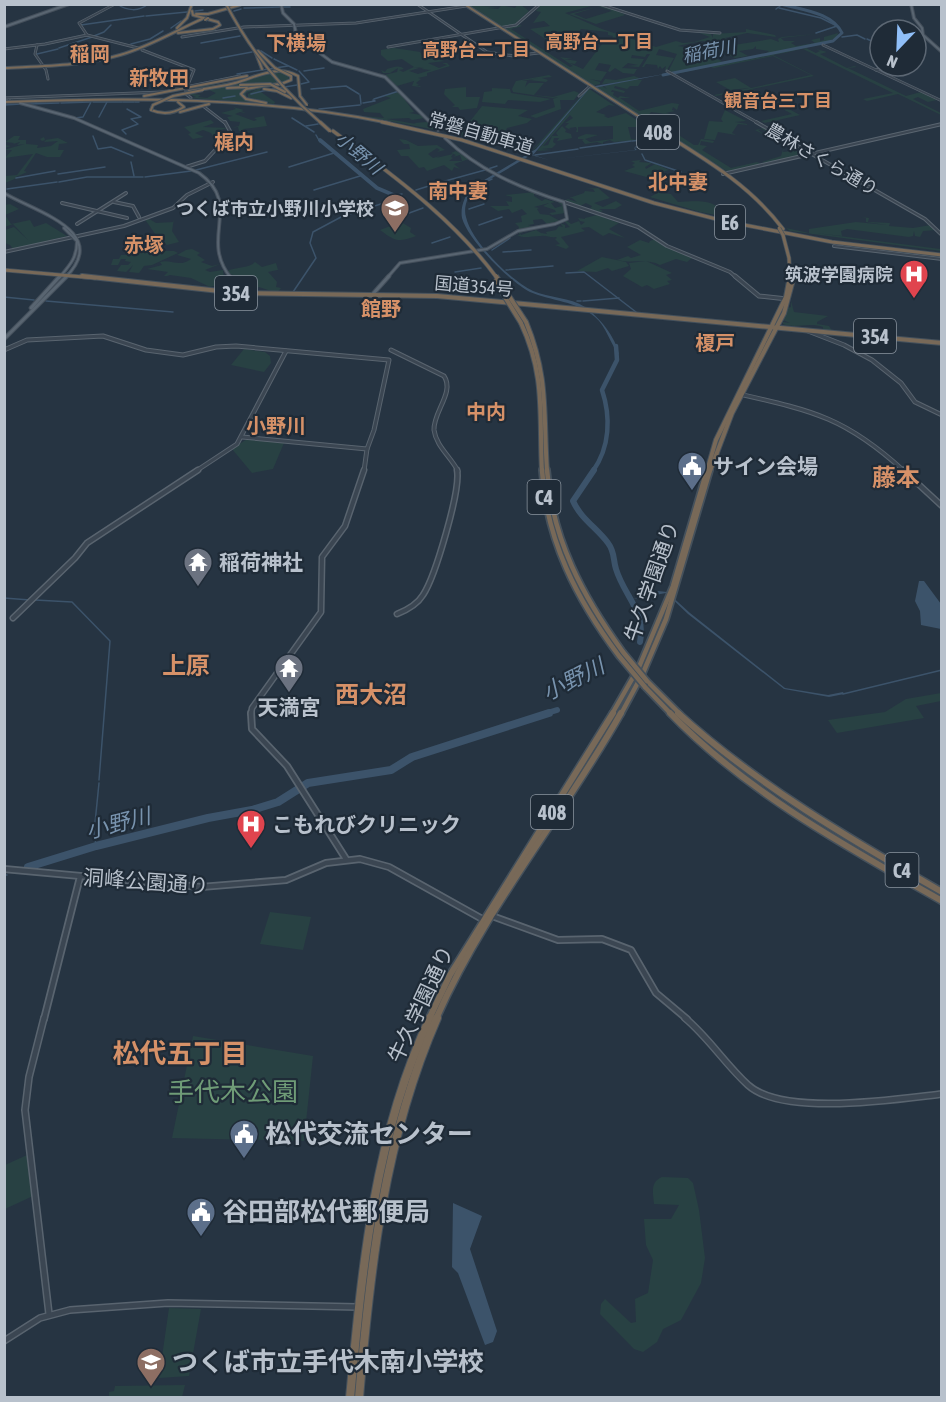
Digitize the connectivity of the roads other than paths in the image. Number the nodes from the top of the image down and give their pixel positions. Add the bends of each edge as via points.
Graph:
1 (67, 4) edge
2 (115, 4) edge
3 (194, 4) edge
4 (225, 4) edge
5 (281, 4) edge
6 (417, 4) edge
7 (540, 4) edge
8 (599, 4) edge
9 (911, 4) edge
10 (242, 5) edge
11 (464, 5) edge
12 (191, 11) junction
13 (223, 11) junction
14 (428, 12) junction
15 (217, 13) junction
16 (204, 19) junction
17 (294, 24) junction
18 (4, 26) edge
19 (235, 28) junction
20 (499, 28) junction
21 (720, 33) dead end
22 (87, 35) junction
23 (461, 35) junction
24 (181, 36) dead end
25 (161, 39) junction
26 (157, 40) junction
27 (38, 45) junction
28 (823, 45) dead end
29 (388, 47) dead end
30 (4, 48) edge
31 (138, 48) dead end
32 (134, 50) junction
33 (142, 50) dead end
34 (256, 51) junction
35 (942, 52) edge
36 (537, 53) junction
37 (868, 66) edge
38 (4, 68) edge
39 (45, 68) junction
40 (670, 72) dead end
41 (254, 76) junction
42 (291, 76) joint
43 (47, 78) dead end
44 (238, 78) junction
45 (893, 78) edge
46 (262, 87) junction
47 (591, 88) junction
48 (193, 89) junction
49 (212, 89) junction
50 (186, 90) junction
51 (144, 96) junction
52 (579, 96) dead end
53 (87, 98) junction
54 (190, 98) dead end
55 (291, 98) junction
56 (105, 99) junction
57 (5, 100) edge
58 (942, 101) edge
59 (18, 102) junction
60 (197, 102) dead end
61 (261, 106) junction
62 (149, 110) junction
63 (311, 110) junction
64 (324, 111) junction
65 (942, 124) edge
66 (438, 130) dead end
67 (445, 138) dead end
68 (812, 153) junction
69 (525, 158) junction
70 (186, 167) junction
71 (725, 173) junction
72 (213, 183) junction
73 (126, 194) dead end
74 (4, 195) edge
75 (113, 201) junction
76 (564, 202) junction
77 (62, 204) dead end
78 (97, 211) junction
79 (139, 217) dead end
80 (127, 218) dead end
81 (77, 224) dead end
82 (942, 235) edge
83 (76, 236) junction
84 (79, 241) junction
85 (834, 246) dead end
86 (4, 252) edge
87 (942, 255) edge
88 (4, 270) edge
89 (70, 270) tunnel mouth
90 (63, 274) junction
91 (68, 275) junction
92 (61, 279) tunnel mouth
93 (246, 294) junction
94 (372, 295) junction
95 (787, 299) junction
96 (589, 310) joint
97 (26, 315) junction
98 (780, 319) junction
99 (774, 321) junction
100 (756, 325) junction
101 (774, 327) junction
102 (792, 329) junction
103 (808, 330) junction
104 (770, 334) junction
105 (4, 337) edge
106 (942, 343) edge
107 (4, 350) edge
108 (391, 350) dead end
109 (286, 351) junction
110 (740, 394) junction
111 (942, 415) edge
112 (242, 437) junction
113 (367, 449) junction
114 (942, 506) edge
115 (397, 614) dead end
116 (13, 618) dead end
117 (621, 654) joint
118 (646, 684) junction
119 (346, 859) junction
120 (4, 869) edge
121 (80, 877) junction
122 (942, 892) edge
123 (942, 901) edge
124 (488, 918) junction
125 (942, 1094) edge
126 (362, 1307) junction
127 (49, 1314) junction
128 (4, 1341) edge
129 (350, 1398) edge
130 (359, 1398) edge

1 - 18 main road
2 - 22 street via 79,23
3 - 12 highway
4 - 19 highway, bridge
4 - 34 highway, C4, bridge
5 - 17 main road via 283,13
6 - 14 street
7 - 20 street via 520,24
8 - 21 street via 683,31
9 - 35 main road via 923,34
10 - 13 highway
10 - 13 highway
11 - 14 street
11 - 20 highway, 牛久学園通り / 408
12 - 15 highway
12 - 16 highway via 193,16 215,22 219,25 196,27
12 - 25 highway via 192,15 220,25
12 - 26 highway via 179,27
13 - 15 highway
14 - 17 street via 352,23
14 - 23 street
15 - 16 highway
16 - 25 highway
16 - 26 highway
17 - 19 street
17 - 66 main road via 297,35 330,61 385,77
19 - 24 street
19 - 34 highway, C4, bridge
20 - 23 street
20 - 36 highway, 牛久学園通り / 408
22 - 27 street
22 - 31 street
23 - 29 street
23 - 36 street via 492,54
25 - 32 highway
26 - 32 highway
27 - 30 street
27 - 39 street via 35,54
28 - 37 street
32 - 39 highway
33 - 50 street via 194,70
34 - 42 highway, bridge via 273,67
34 - 44 highway, bridge via 262,69
34 - 63 highway, C4, bridge
36 - 47 highway, 牛久学園通り / 408
38 - 39 highway
39 - 43 street
40 - 68 street, 農林さくら通り
41 - 48 highway
41 - 50 highway via 232,84
41 - 63 highway, bridge via 270,71 294,73 299,79 299,94
42 - 46 highway via 284,84
44 - 48 highway
44 - 50 street
44 - 51 highway
45 - 58 street
46 - 49 highway
46 - 55 highway, bridge
46 - 63 highway via 246,96
47 - 52 street
47 - 71 highway, 牛久学園通り / 408
48 - 50 highway, bridge
49 - 55 highway, bridge via 272,85
49 - 62 highway, bridge via 165,99
50 - 51 highway
50 - 54 street
50 - 57 street
50 - 62 highway, bridge via 158,100 148,106
51 - 53 highway
53 - 57 highway, 常磐自動車道 / E6
53 - 63 highway, 常磐自動車道 / E6 via 204,100
55 - 63 highway, bridge
56 - 59 highway, 常磐自動車道 / E6
56 - 61 highway, 常磐自動車道 / E6
56 - 62 highway via 172,101 184,106 171,113
57 - 59 highway, 常磐自動車道
59 - 70 main road via 74,118
60 - 70 street via 224,121 231,133 205,161
61 - 62 highway via 207,105 164,115
61 - 63 highway, 常磐自動車道 / E6
63 - 64 highway, 常磐自動車道 / E6
63 - 117 highway, C4, bridge via 340,139 418,198 445,224 494,279 524,322 541,379 543,482 553,536 586,608
64 - 69 highway, 常磐自動車道 / E6 via 423,131
64 - 69 highway, 常磐自動車道 / E6 via 434,131
65 - 68 street
67 - 76 main road via 494,174
68 - 71 street
68 - 82 street, 農林さくら通り via 926,219
69 - 87 highway, 常磐自動車道 / E6 via 646,200 740,225 837,243
70 - 72 main road
71 - 95 highway, 牛久学園通り / 408, bridge via 753,196 785,237 790,271
72 - 83 street via 187,195 173,208 120,227
72 - 93 main road via 222,210 218,254 230,279
73 - 75 street
74 - 83 main road
75 - 78 street
75 - 79 street via 133,206
76 - 94 main road via 567,219 550,226 519,231 485,249 401,262
76 - 95 street via 638,227 667,246 730,272 759,296
77 - 78 street
78 - 80 street
78 - 81 street
83 - 84 main road
83 - 86 street
84 - 89 main road via 78,259
84 - 90 main road via 75,259
84 - 91 main road via 83,249 80,259
85 - 87 street
88 - 90 highway, 国道354号 / 354
90 - 91 highway, 国道354号 / 354
90 - 97 main road
91 - 93 highway, 国道354号 / 354
91 - 97 main road
92 - 97 main road
93 - 94 highway, 国道354号 / 354
94 - 96 highway, 国道354号 / 354 via 425,295
95 - 98 highway, 牛久学園通り / 408
95 - 99 highway, 牛久学園通り / 408
96 - 100 highway, 国道354号 / 354
97 - 105 main road
98 - 101 highway, 牛久学園通り / 408
98 - 102 highway via 781,325
99 - 100 highway
99 - 101 highway, 牛久学園通り / 408
100 - 101 highway, 国道354号 / 354
100 - 104 highway
101 - 102 highway, 国道354号 / 354
101 - 104 highway, 牛久学園通り / 408
102 - 103 highway, 国道354号 / 354
102 - 104 highway via 778,329
103 - 106 highway, 国道354号 / 354
103 - 111 street via 872,360 901,383 915,402
104 - 110 highway, 牛久学園通り / 408
107 - 109 street via 57,336 103,336 146,350 178,355 236,346
108 - 115 street via 449,381 435,417 435,440 458,472 426,590 417,602
109 - 112 street
109 - 113 street via 388,360
110 - 114 street via 807,410 850,428
110 - 124 highway, 牛久学園通り / 408 via 716,453 673,603 643,672
112 - 113 street
112 - 116 street via 87,543
113 - 119 street via 363,478 345,526 322,557 321,612 250,714 252,729 287,766
117 - 118 highway, C4, bridge
118 - 122 highway, C4 via 757,779
118 - 123 highway, C4 via 684,726 760,788
119 - 121 street, 洞峰公園通り via 322,864 286,880 223,885 179,886
119 - 124 street, 洞峰公園通り via 371,860 389,867
120 - 121 street, 洞峰公園通り
121 - 127 street via 29,1077 26,1110
124 - 125 street, 洞峰公園通り via 558,940 602,939 631,950 656,993 704,1034 749,1086 763,1094 844,1105
124 - 126 highway, 牛久学園通り / 408 via 443,1004 405,1100 383,1187
126 - 127 street via 168,1303
126 - 129 highway, 牛久学園通り / 408
126 - 130 highway, 牛久学園通り / 408
127 - 128 street

